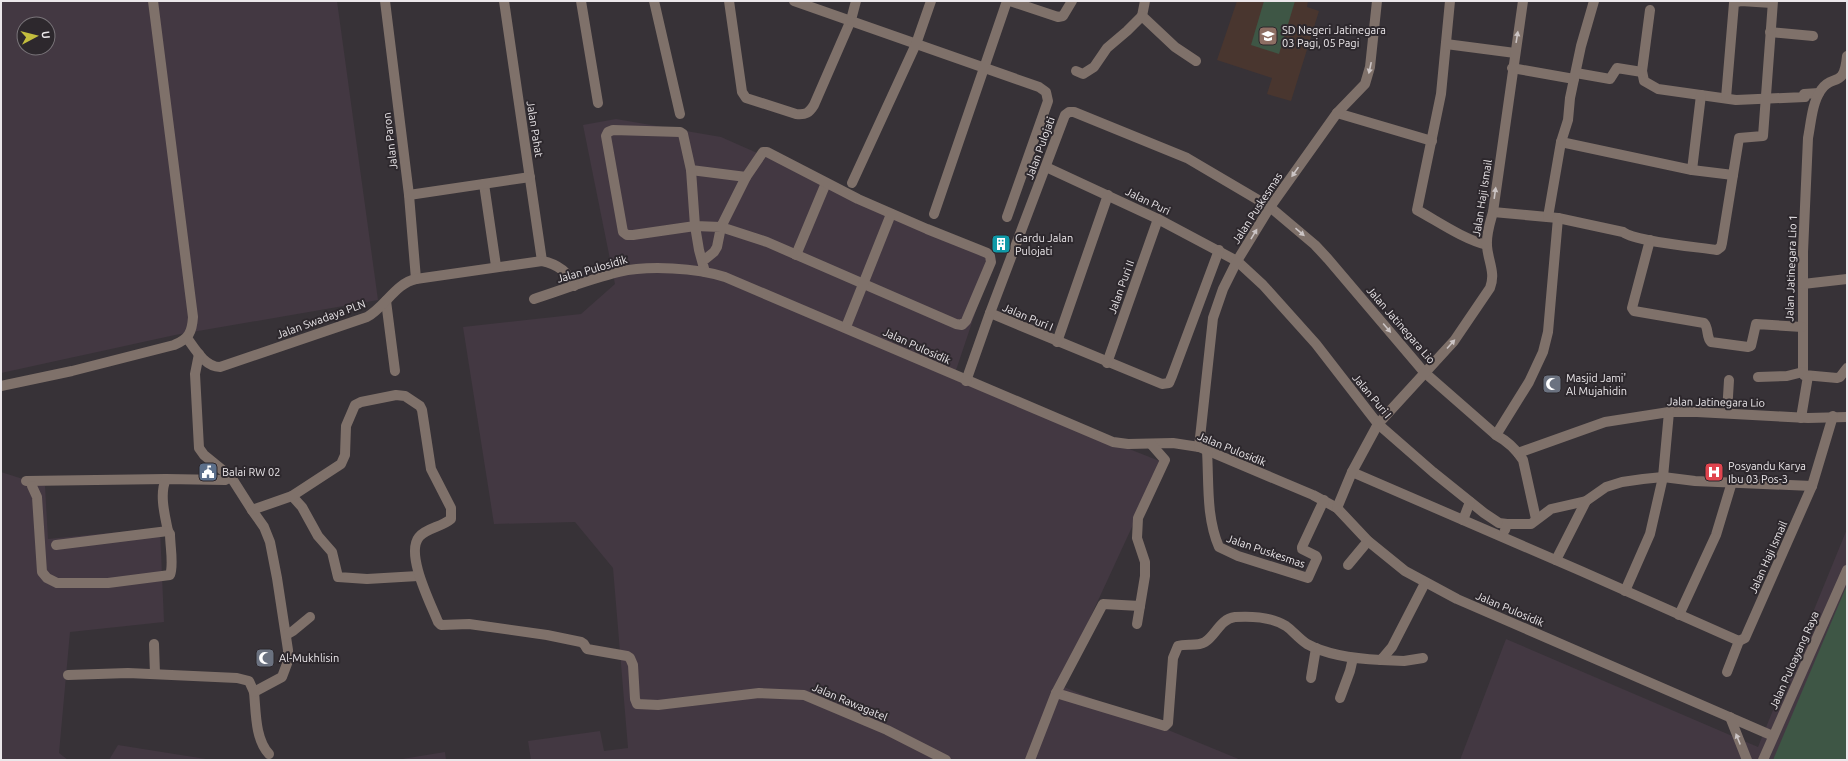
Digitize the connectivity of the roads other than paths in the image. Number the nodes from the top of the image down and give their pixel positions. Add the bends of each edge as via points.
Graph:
1 (153, 1) edge
2 (386, 1) edge
3 (504, 1) edge
4 (581, 1) edge
5 (654, 1) edge
6 (729, 1) edge
7 (794, 1) edge
8 (856, 1) edge
9 (931, 1) edge
10 (1007, 1) edge
11 (1010, 1) edge
12 (1072, 1) edge
13 (1145, 1) edge
14 (1377, 1) edge
15 (1450, 1) edge
16 (1523, 1) edge
17 (1594, 1) edge
18 (1772, 2) edge
19 (1650, 10) dead end
20 (1142, 16) junction
21 (851, 20) junction
22 (1770, 32) junction
23 (1813, 36) dead end
24 (916, 44) junction
25 (1446, 44) junction
26 (1515, 53) junction
27 (1847, 56) edge
28 (1196, 60) dead end
29 (983, 67) junction
30 (1512, 68) junction
31 (1076, 71) dead end
32 (1642, 72) junction
33 (1575, 76) junction
34 (1844, 78) edge
35 (1819, 93) junction
36 (1701, 96) junction
37 (1726, 98) junction
38 (1766, 99) junction
39 (598, 103) dead end
40 (1337, 113) junction
41 (680, 114) dead end
42 (1432, 141) junction
43 (1561, 142) junction
44 (1046, 167) junction
45 (691, 170) junction
46 (1692, 170) junction
47 (1733, 175) junction
48 (746, 176) junction
49 (530, 177) junction
50 (826, 183) junction
51 (852, 183) dead end
52 (484, 184) junction
53 (409, 195) junction
54 (1108, 195) junction
55 (1270, 207) junction
56 (1493, 212) junction
57 (891, 214) junction
58 (934, 214) dead end
59 (1007, 217) dead end
60 (1553, 217) junction
61 (1158, 219) junction
62 (695, 226) junction
63 (721, 227) junction
64 (1650, 240) junction
65 (1487, 246) junction
66 (1219, 250) junction
67 (796, 254) junction
68 (542, 261) junction
69 (703, 261) junction
70 (1237, 261) junction
71 (496, 266) junction
72 (705, 272) junction
73 (1847, 272) edge
74 (416, 279) junction
75 (1847, 279) edge
76 (863, 283) junction
77 (1803, 284) junction
78 (574, 286) junction
79 (534, 299) dead end
80 (386, 301) junction
81 (990, 313) junction
82 (846, 327) junction
83 (1802, 327) junction
84 (187, 338) junction
85 (1057, 342) junction
86 (199, 354) junction
87 (1107, 362) junction
88 (1847, 368) edge
89 (395, 371) dead end
90 (1424, 372) junction
91 (1805, 374) junction
92 (1758, 377) dead end
93 (1729, 380) dead end
94 (966, 381) junction
95 (1, 386) edge
96 (1669, 412) junction
97 (1727, 413) junction
98 (1833, 416) junction
99 (1847, 417) edge
100 (1801, 418) junction
101 (1378, 424) junction
102 (1496, 435) junction
103 (1151, 444) junction
104 (1203, 449) junction
105 (1518, 453) junction
106 (1352, 472) junction
107 (231, 477) junction
108 (1663, 477) junction
109 (166, 479) junction
110 (1732, 482) junction
111 (1812, 486) junction
112 (292, 496) junction
113 (1324, 500) junction
114 (1586, 501) junction
115 (1470, 502) junction
116 (1337, 508) junction
117 (252, 510) junction
118 (1536, 519) junction
119 (1463, 520) junction
120 (1507, 524) junction
121 (168, 531) junction
122 (1503, 537) junction
123 (1368, 541) junction
124 (56, 545) dead end
125 (1556, 560) junction
126 (1348, 565) dead end
127 (1847, 570) edge
128 (418, 576) junction
129 (1425, 582) junction
130 (1625, 592) junction
131 (1140, 606) junction
132 (1679, 615) junction
133 (310, 616) dead end
134 (1137, 624) dead end
135 (286, 635) junction
136 (1739, 641) junction
137 (154, 644) dead end
138 (1316, 648) junction
139 (1353, 658) junction
140 (1423, 658) dead end
141 (1381, 660) junction
142 (1727, 672) dead end
143 (155, 674) junction
144 (68, 675) dead end
145 (1311, 678) dead end
146 (254, 692) junction
147 (1056, 693) junction
148 (1340, 698) dead end
149 (1730, 717) junction
150 (1773, 736) junction
151 (269, 754) dead end
152 (946, 760) edge
153 (1030, 760) edge
154 (1747, 760) edge
155 (1763, 760) edge

1 - 84 street via 193,317 191,333
2 - 53 street, Jalan Paron
3 - 49 street, Jalan Pahat
4 - 39 street
5 - 41 street
6 - 21 street via 742,92 746,98 796,114 803,115 814,105
7 - 21 street
8 - 21 street
9 - 24 street
10 - 29 street
11 - 12 street via 1058,17 1063,16
13 - 20 street
14 -> 40 street, Jalan Puskesmas via 1370,67 1365,84
15 - 25 street
26 -> 16 street, Jalan Haji Ismail
17 - 33 street
18 - 22 street
18 - 37 street via 1734,3
19 - 32 street
20 - 28 street via 1175,46
20 - 31 street via 1107,48 1094,67 1083,74
21 - 24 street
22 - 23 street
22 - 38 street
24 - 29 street
24 - 51 street
25 - 26 street
25 - 42 street via 1441,94
26 - 30 street, Jalan Haji Ismail
27 - 34 street
29 - 58 street
29 - 59 street via 1039,87 1046,92 1048,101
30 - 33 street
56 -> 30 street, Jalan Haji Ismail
32 - 33 street via 1616,68 1610,80
32 - 36 street via 1644,81 1658,89
33 - 43 street via 1568,120
34 - 35 street via 1822,88
35 - 38 street via 1804,94 1804,98
35 - 77 street, Jalan Jatinegara Lio 1 via 1808,138
36 - 37 street
36 - 46 street
37 - 38 street
38 - 47 street via 1763,136 1739,138
40 - 42 street
40 -> 55 street, Jalan Puskesmas
42 - 65 street via 1417,210 1472,241
43 - 46 street
43 - 60 street
44 - 54 street, Jalan Puri
44 - 55 street, Jalan Pulojati via 1065,115 1074,112 1187,158
44 - 81 street, Jalan Pulojati
45 - 48 street
45 - 62 street
45 - 62 street via 685,137 680,132 613,130 606,136 623,232 633,235
46 - 47 street
47 - 64 street via 1719,249
48 - 50 street via 763,152 767,152
48 - 63 street
49 - 52 street
49 - 68 street, Jalan Pahat
50 - 57 street
50 - 67 street
52 - 53 street
52 - 71 street
53 - 74 street, Jalan Paron
54 - 61 street, Jalan Puri
54 - 85 street, Jalan Puri I
70 -> 55 street, Jalan Puskesmas
55 -> 90 street, Jalan Jatinegara Lio via 1328,259
56 - 60 street
56 - 65 street, Jalan Haji Ismail
57 - 76 street
57 - 76 street via 988,253 992,262 962,325
60 - 64 street
60 - 102 street via 1548,332 1543,352 1529,382
61 - 66 street, Jalan Puri
61 - 87 street, Jalan Puri II
62 - 63 street
62 - 69 street
63 - 67 street
63 - 69 street via 717,247
64 - 83 street, Jalan Jatinegara Lio 1 via 1632,308 1634,311 1704,323 1710,342 1748,347 1751,346 1756,324
90 -> 65 street, Jalan Haji Ismail via 1454,341 1490,288 1493,276
66 - 70 street, Jalan Puri
66 - 87 street, Jalan Puri I via 1169,382 1162,384
67 - 76 street
68 - 71 street, Jalan Swadaya PLN
68 - 78 street, Jalan Swadaya PLN via 557,265 566,272
69 - 72 street
70 - 101 street, Jalan Puri I via 1263,285 1316,344
70 - 104 street, Jalan Puskesmas via 1223,288 1213,318
71 - 74 street, Jalan Swadaya PLN
72 - 78 street, Jalan Pulosidik via 644,268 620,271
72 - 82 street, Jalan Pulosidik via 737,282
73 - 75 street
74 - 80 street, Jalan Swadaya PLN via 405,282
75 - 77 street
76 - 82 street
77 - 83 street, Jalan Jatinegara Lio 1
78 - 79 street, Jalan Pulosidik
80 - 86 street, Jalan Swadaya PLN via 367,317 223,366 212,366
80 - 89 street
81 - 85 street, Jalan Puri I
81 - 94 street, Jalan Pulojati
82 - 94 street, Jalan Pulosidik
83 - 91 street
84 - 86 street, Jalan Swadaya PLN
84 - 95 street via 174,344 72,371
85 - 87 street, Jalan Puri I
86 - 107 street via 195,374 199,448 204,456
88 - 91 street via 1837,378
90 - 101 street, Jalan Haji Ismail
90 - 102 street, Jalan Jatinegara Lio
91 - 92 street
91 - 100 street
93 - 97 street
94 - 103 street, Jalan Pulosidik via 1113,442
96 - 97 street, Jalan Jatinegara Lio
96 - 105 street, Jalan Jatinegara Lio via 1605,422
96 - 108 street
97 - 100 street, Jalan Jatinegara Lio
98 - 99 street, Jalan Jatinegara Lio
98 - 100 street, Jalan Jatinegara Lio
98 - 111 street, Jalan Haji Ismail
101 - 106 street, Jalan Haji Ismail
101 - 115 street, Jalan Puri I
102 - 105 street, Jalan Jatinegara Lio
103 - 104 street, Jalan Pulosidik via 1173,442
103 - 131 street via 1165,460 1138,518 1137,538 1145,562
104 - 113 street, Jalan Pulosidik
104 - 113 street, Jalan Puskesmas via 1212,532 1219,547 1238,556 1308,578 1317,558 1302,547
105 - 118 street, Jalan Jatinegara Lio via 1523,460
106 - 116 street, Jalan Haji Ismail
106 - 119 street
107 - 109 street via 225,480
107 - 117 street
108 - 110 street
108 - 114 street via 1622,482 1606,487
108 - 130 street via 1650,534
109 - 121 street via 163,507
109 - 121 street via 29,484 37,497 42,572 57,584 108,583 170,575 173,568
110 - 111 street
110 - 132 street via 1716,535
111 - 136 street, Jalan Haji Ismail via 1745,638
112 - 117 street
112 - 128 street via 302,507 318,536 332,552 338,577 367,579
112 - 128 street via 344,460 346,426 355,406 361,402 396,395 405,396 422,410 431,469 451,510 451,519 420,536 416,542
113 - 116 street, Jalan Pulosidik
114 - 118 street via 1550,509
114 - 125 street
115 - 119 street
115 - 120 street, Jalan Puri I via 1499,523
116 - 123 street, Jalan Pulosidik
117 - 135 street via 264,527 270,542
118 - 120 street via 1530,524
119 - 122 street
120 - 122 street
121 - 124 street
122 - 125 street
123 - 126 street
123 - 129 street, Jalan Pulosidik via 1405,571
125 - 130 street
127 - 150 street, Jalan Puloayang Raya
128 - 152 street, Jalan Rawagatel via 441,625 469,624 546,635 581,642 587,649 630,658 633,665 635,702 658,705 759,693 804,695 887,730
129 - 141 street via 1392,647
129 - 149 street, Jalan Pulosidik via 1457,599
130 - 132 street
131 - 134 street
131 - 147 street via 1103,604
132 - 136 street
133 - 135 street
135 - 146 street via 288,661 284,674
136 - 142 street, Jalan Haji Ismail
137 - 143 street
138 - 139 street
138 - 145 street
138 - 147 street via 1306,644 1285,626 1271,619 1236,617 1225,621 1204,643 1178,646 1173,658 1168,723 1165,726
139 - 141 street
139 - 148 street
140 - 141 street via 1404,661
143 - 144 street
143 - 146 street via 237,678 249,681
146 - 151 street via 258,733 264,749
147 - 153 street
149 - 150 street, Jalan Pulosidik
154 -> 149 street
150 - 155 street, Jalan Puloayang Raya

